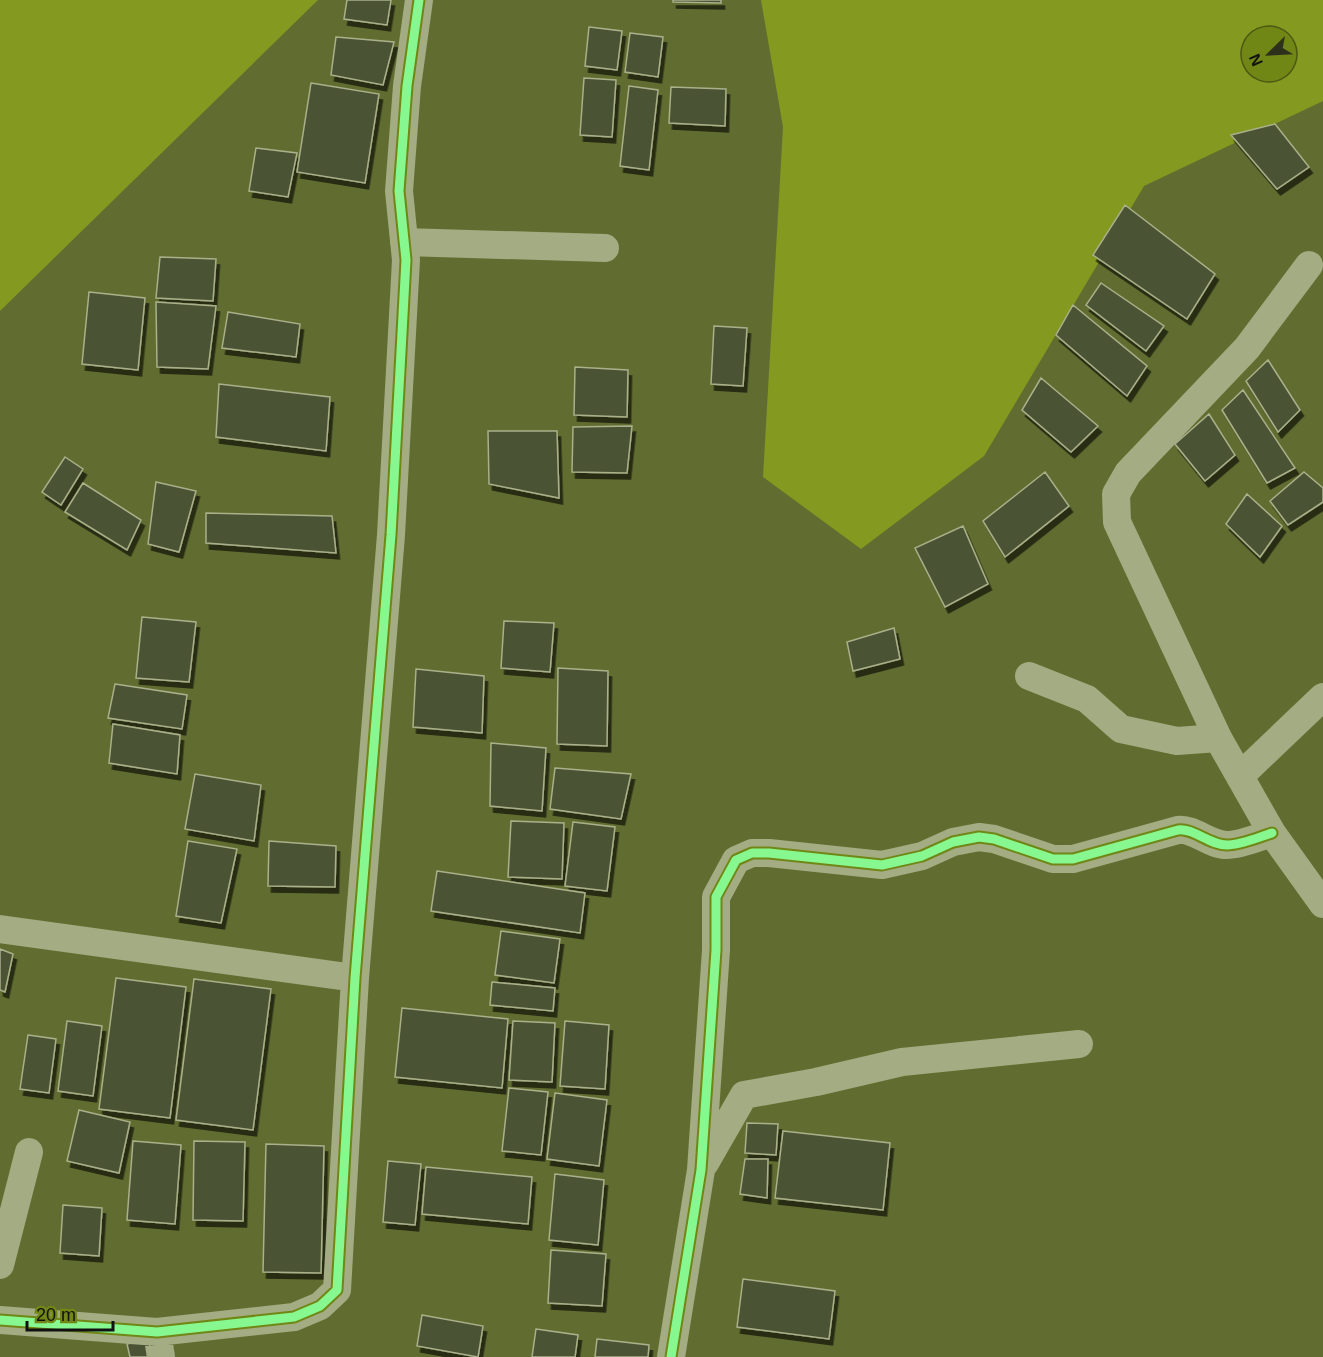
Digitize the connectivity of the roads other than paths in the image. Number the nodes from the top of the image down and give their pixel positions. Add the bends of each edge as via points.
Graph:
1 (419, 0) edge
2 (404, 242) junction
3 (605, 248) dead end
4 (1309, 266) dead end
5 (1029, 676) dead end
6 (1323, 697) edge
7 (1218, 738) junction
8 (1240, 776) junction
9 (1272, 833) junction
10 (1323, 904) edge
11 (0, 929) edge
12 (355, 978) junction
13 (1079, 1044) dead end
14 (29, 1152) dead end
15 (701, 1170) junction
16 (0, 1265) edge
17 (0, 1320) edge
18 (159, 1345) edge
19 (671, 1357) edge

1 - 2 street via 399,191
2 - 3 street
2 - 12 street via 391,535
4 - 7 street via 1247,348 1128,472 1116,494 1117,522
5 - 7 street via 1087,699 1121,729 1177,741
6 - 8 street
7 - 8 street
8 - 9 street
9 - 10 street
9 - 15 street via 1228,845 1184,829 1073,859 1053,859 979,837 882,865 769,853 752,853 736,860 716,897
11 - 12 street
12 - 18 street via 337,1290 320,1306 294,1317
13 - 15 street via 902,1062 744,1095
14 - 16 street
15 - 19 street
17 - 18 street

